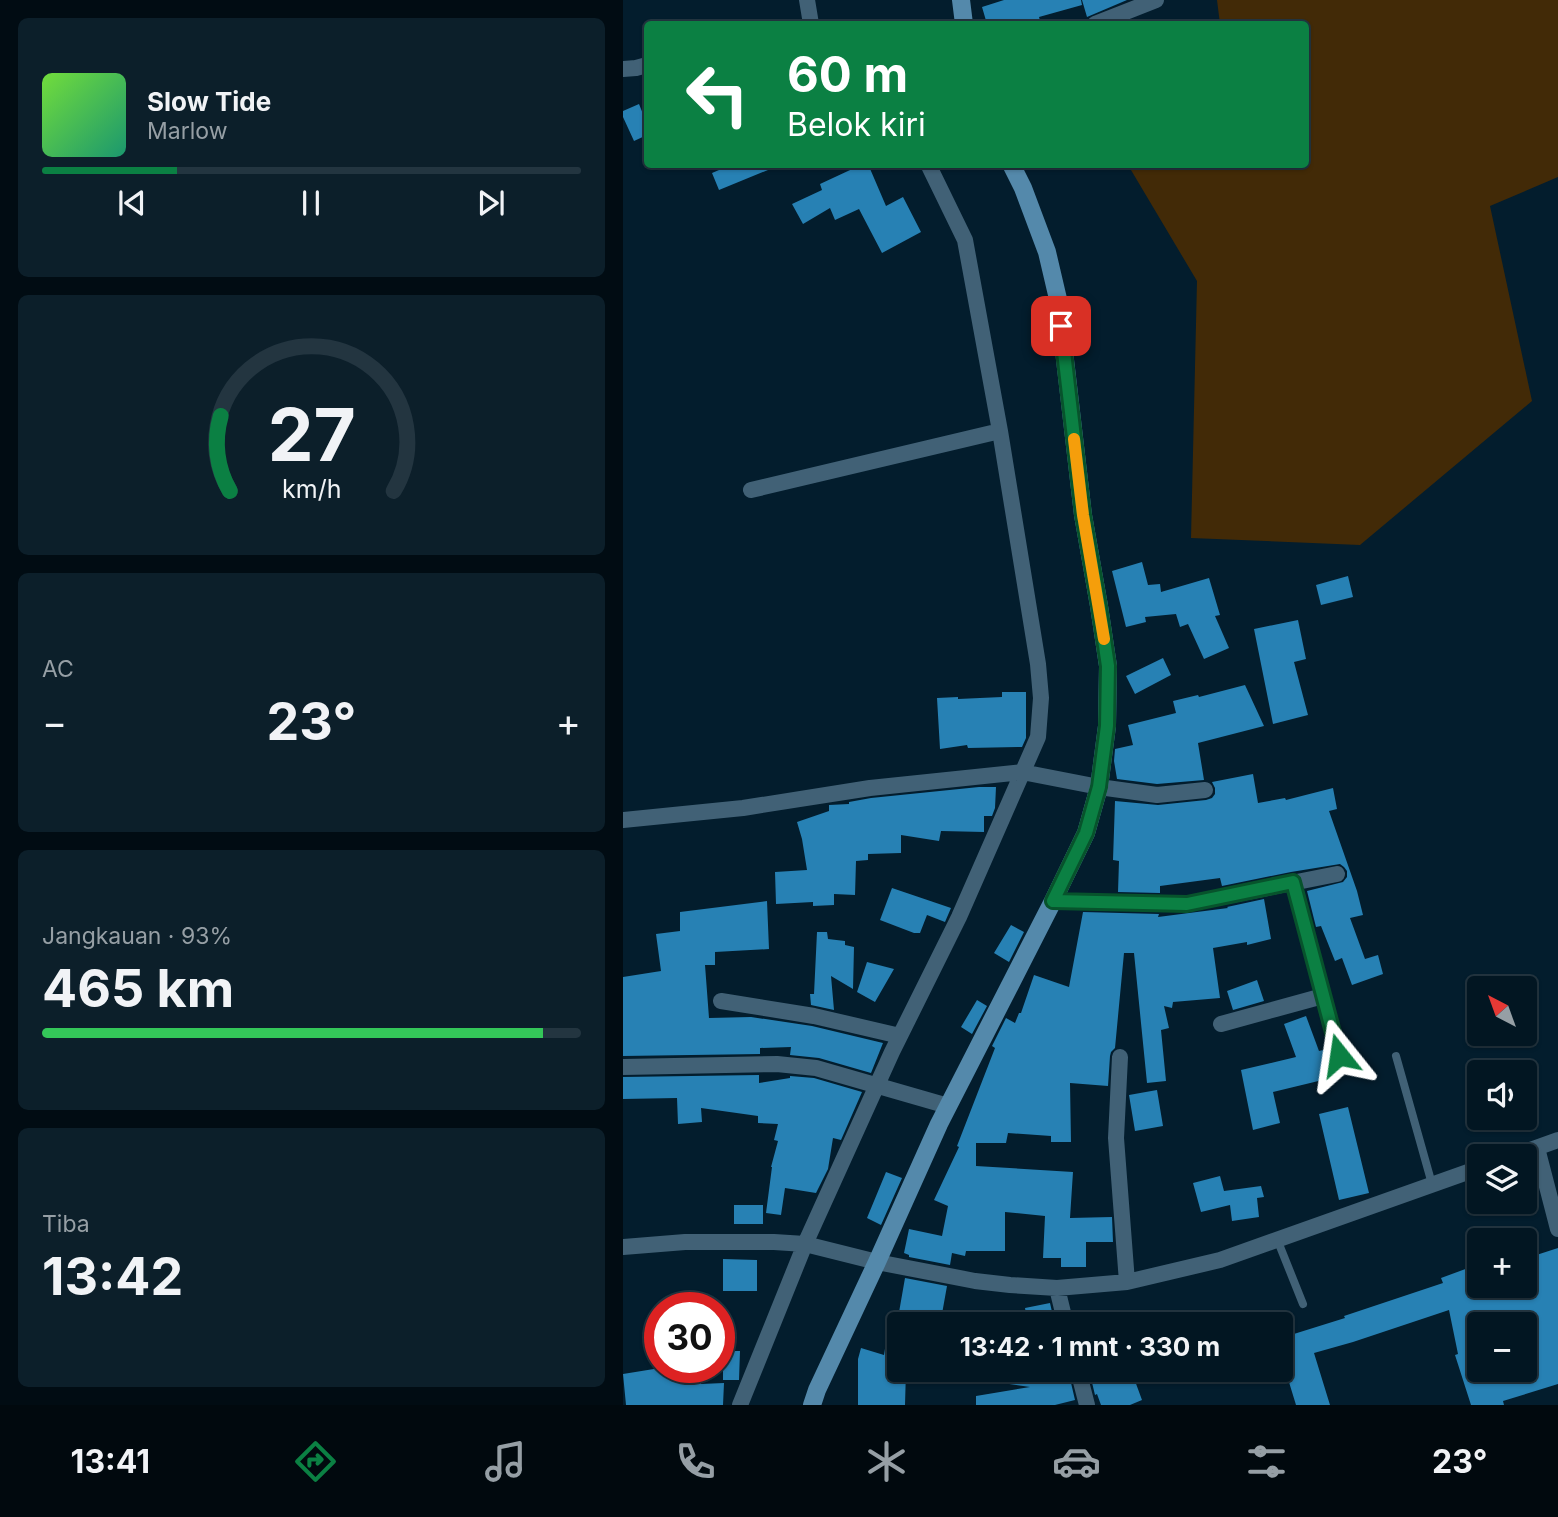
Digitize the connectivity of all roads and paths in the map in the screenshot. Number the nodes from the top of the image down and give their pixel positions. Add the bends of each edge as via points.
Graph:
1 (807, 0) edge
2 (961, 0) edge
3 (1156, 0) edge
4 (808, 21) edge
5 (964, 21) edge
6 (1103, 21) edge
7 (644, 66) edge
8 (623, 69) edge
9 (930, 168) edge
10 (1013, 168) edge
11 (1000, 430) junction
12 (751, 490) dead end
13 (1029, 773) junction
14 (1099, 787) junction
15 (1205, 790) dead end
16 (623, 820) edge
17 (1337, 874) dead end
18 (1293, 882) junction
19 (1053, 901) junction
20 (1322, 996) junction
21 (721, 1001) dead end
22 (1221, 1024) dead end
23 (900, 1035) junction
24 (1339, 1055) dead end
25 (1396, 1056) dead end
26 (1121, 1057) dead end
27 (623, 1067) edge
28 (878, 1085) junction
29 (948, 1106) junction
30 (1558, 1140) edge
31 (1537, 1148) joint
32 (1467, 1172) edge
33 (1433, 1184) junction
34 (1558, 1229) edge
35 (1277, 1239) junction
36 (811, 1246) junction
37 (623, 1247) edge
38 (869, 1260) junction
39 (1127, 1282) junction
40 (1057, 1288) junction
41 (1303, 1304) dead end
42 (1063, 1312) edge
43 (1081, 1382) edge
44 (740, 1405) edge
45 (812, 1405) edge
46 (1087, 1405) edge

1 - 4 street
2 - 5 main road
3 - 6 street
7 - 8 street
9 - 11 street via 965,240
10 - 14 main road via 1047,252 1058,299 1083,515 1108,666
11 - 12 street
11 - 13 street via 1041,698
13 - 14 street
13 - 16 street
13 - 23 street
14 - 15 street via 1157,795
14 - 19 main road via 1086,833
17 - 18 street
18 - 19 street via 1187,904
18 - 20 street
19 - 29 main road
20 - 22 street
20 - 24 street
21 - 23 street
23 - 28 street
25 - 33 lane
26 - 39 street via 1116,1138
27 - 28 street via 777,1064 816,1068
28 - 29 street
28 - 36 street
29 - 38 main road
30 - 31 street
31 - 34 street
32 - 33 street
33 - 35 street
35 - 39 street via 1220,1260
35 - 41 lane
36 - 37 street via 685,1242
36 - 38 street
36 - 44 street
38 - 40 street via 975,1281
38 - 45 main road
39 - 40 street
40 - 42 street
43 - 46 street

